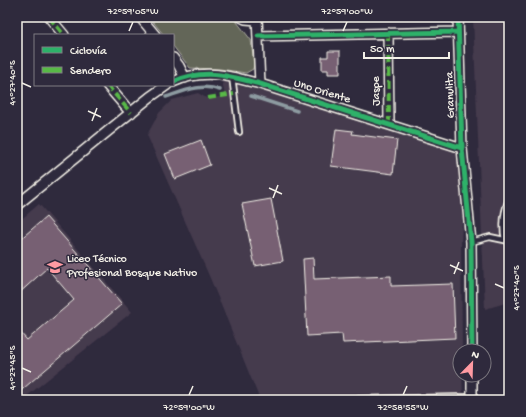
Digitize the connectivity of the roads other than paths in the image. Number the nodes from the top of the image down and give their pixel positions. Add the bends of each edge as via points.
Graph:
1 (49, 17) edge
2 (140, 17) edge
3 (241, 17) edge
4 (458, 17) edge
5 (257, 18) edge
6 (458, 32) junction
7 (63, 34) edge
8 (154, 34) edge
9 (388, 34) junction
10 (258, 36) junction
11 (174, 59) edge
12 (232, 76) junction
13 (185, 78) junction
14 (174, 82) edge
15 (260, 84) junction
16 (108, 86) edge
17 (166, 86) edge
18 (131, 113) junction
19 (389, 124) junction
20 (239, 132) dead end
21 (462, 148) junction
22 (509, 199) edge
23 (17, 205) edge
24 (507, 240) edge
25 (471, 242) junction
26 (472, 343) edge
27 (472, 383) edge
28 (472, 398) edge
29 (358, 399) dead end

1 - 7 street
2 - 8 street
3 - 5 street
4 - 6 street, Granulita
5 - 10 street
6 - 9 street
6 - 21 street, Granulita
9 - 10 street
9 - 19 street, Jaspe
10 - 15 street
11 - 13 street
12 - 13 street, Uno Oriente via 210,74
12 - 15 street, Uno Oriente
12 - 20 lane
13 - 14 street, Uno Oriente
15 - 19 street, Uno Oriente
16 - 18 street
17 - 18 street
18 - 23 street
19 - 21 street, Uno Oriente
21 - 25 street, Granulita
22 - 24 lane via 503,223
24 - 25 lane via 490,237
25 - 26 street, Granulita
27 - 28 street
28 - 29 lane

